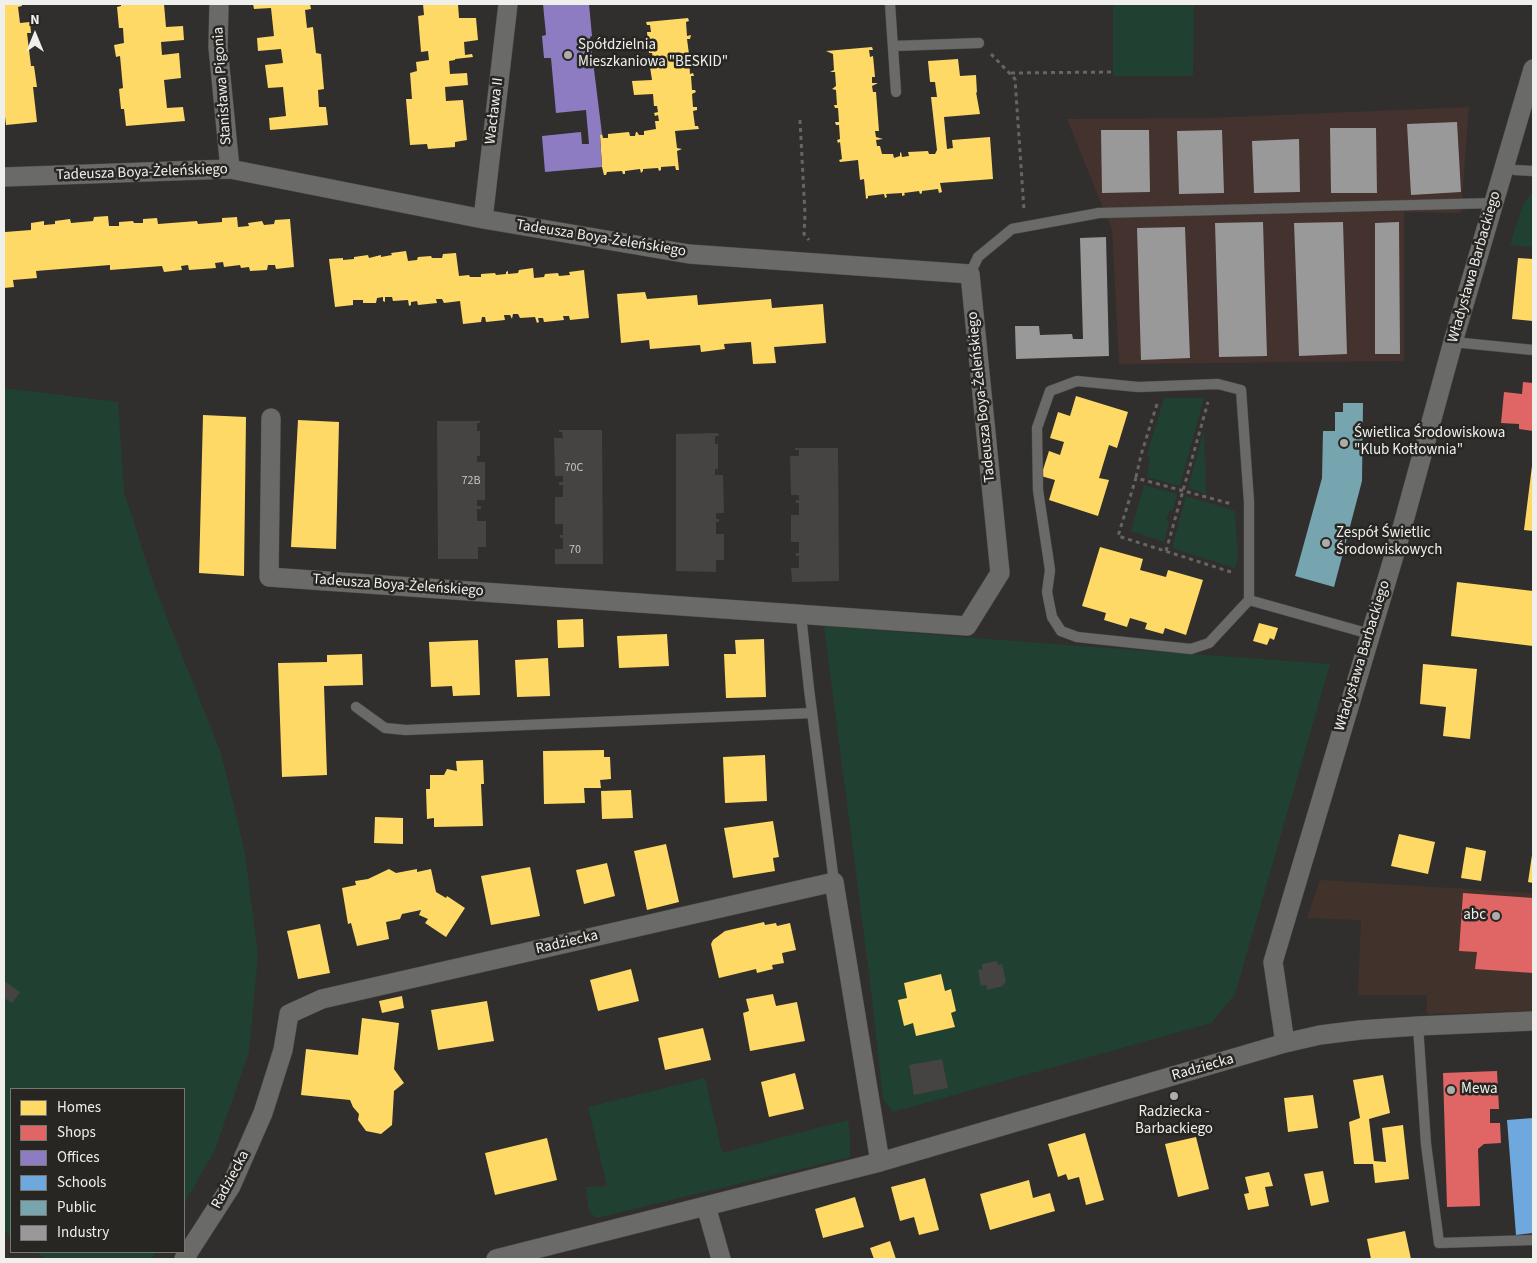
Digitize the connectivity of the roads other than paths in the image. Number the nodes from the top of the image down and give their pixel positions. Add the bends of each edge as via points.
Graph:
1 (219, 4) edge
2 (508, 4) edge
3 (890, 4) edge
4 (979, 43) road end
5 (893, 46) junction
6 (1533, 69) edge
7 (896, 92) dead end
8 (1505, 167) junction
9 (230, 169) junction
10 (1533, 171) edge
11 (4, 177) edge
12 (1494, 203) junction
13 (483, 219) junction
14 (970, 274) junction
15 (1453, 342) junction
16 (1533, 350) edge
17 (271, 418) dead end
18 (1248, 600) junction
19 (801, 615) junction
20 (1370, 634) junction
21 (356, 707) dead end
22 (812, 713) junction
23 (834, 882) junction
24 (1533, 1021) edge
25 (1418, 1026) junction
26 (1285, 1044) junction
27 (880, 1162) junction
28 (706, 1206) junction
29 (1533, 1240) edge
30 (184, 1259) edge
31 (496, 1259) edge
32 (721, 1259) edge

1 - 9 street, Stanisława Pigonia via 218,47
2 - 13 street, Wacława II
3 - 5 lane
4 - 5 lane
5 - 7 lane
6 - 8 street, Władysława Barbackiego
8 - 10 lane
8 - 12 street, Władysława Barbackiego
9 - 11 street, Tadeusza Boya-Żeleńskiego
9 - 13 street, Tadeusza Boya-Żeleńskiego
12 - 14 lane via 1098,214 1012,229 978,257
12 - 15 street, Władysława Barbackiego
13 - 14 street, Tadeusza Boya-Żeleńskiego via 689,254
14 - 19 street, Tadeusza Boya-Żeleńskiego via 1000,573 968,626
15 - 16 lane
15 - 20 street, Władysława Barbackiego
17 - 19 street, Tadeusza Boya-Żeleńskiego via 269,577
18 - 18 lane via 1249,509 1241,390 1218,384 1138,387 1077,381 1050,391 1038,428 1038,490 1050,570 1048,592 1052,617 1061,631 1077,637 1191,649 1208,643
18 - 20 lane
19 - 22 lane
20 - 26 street, Władysława Barbackiego via 1273,962
21 - 22 lane via 385,728 406,730
22 - 23 lane
23 - 27 street
23 - 30 street, Radziecka via 322,999 289,1014 283,1050 263,1113 231,1186
24 - 25 street, Radziecka
25 - 26 street, Radziecka via 1320,1035
25 - 29 lane via 1426,1144 1439,1244
26 - 27 street, Radziecka
27 - 28 street, Radziecka
28 - 31 street, Radziecka
28 - 32 street

